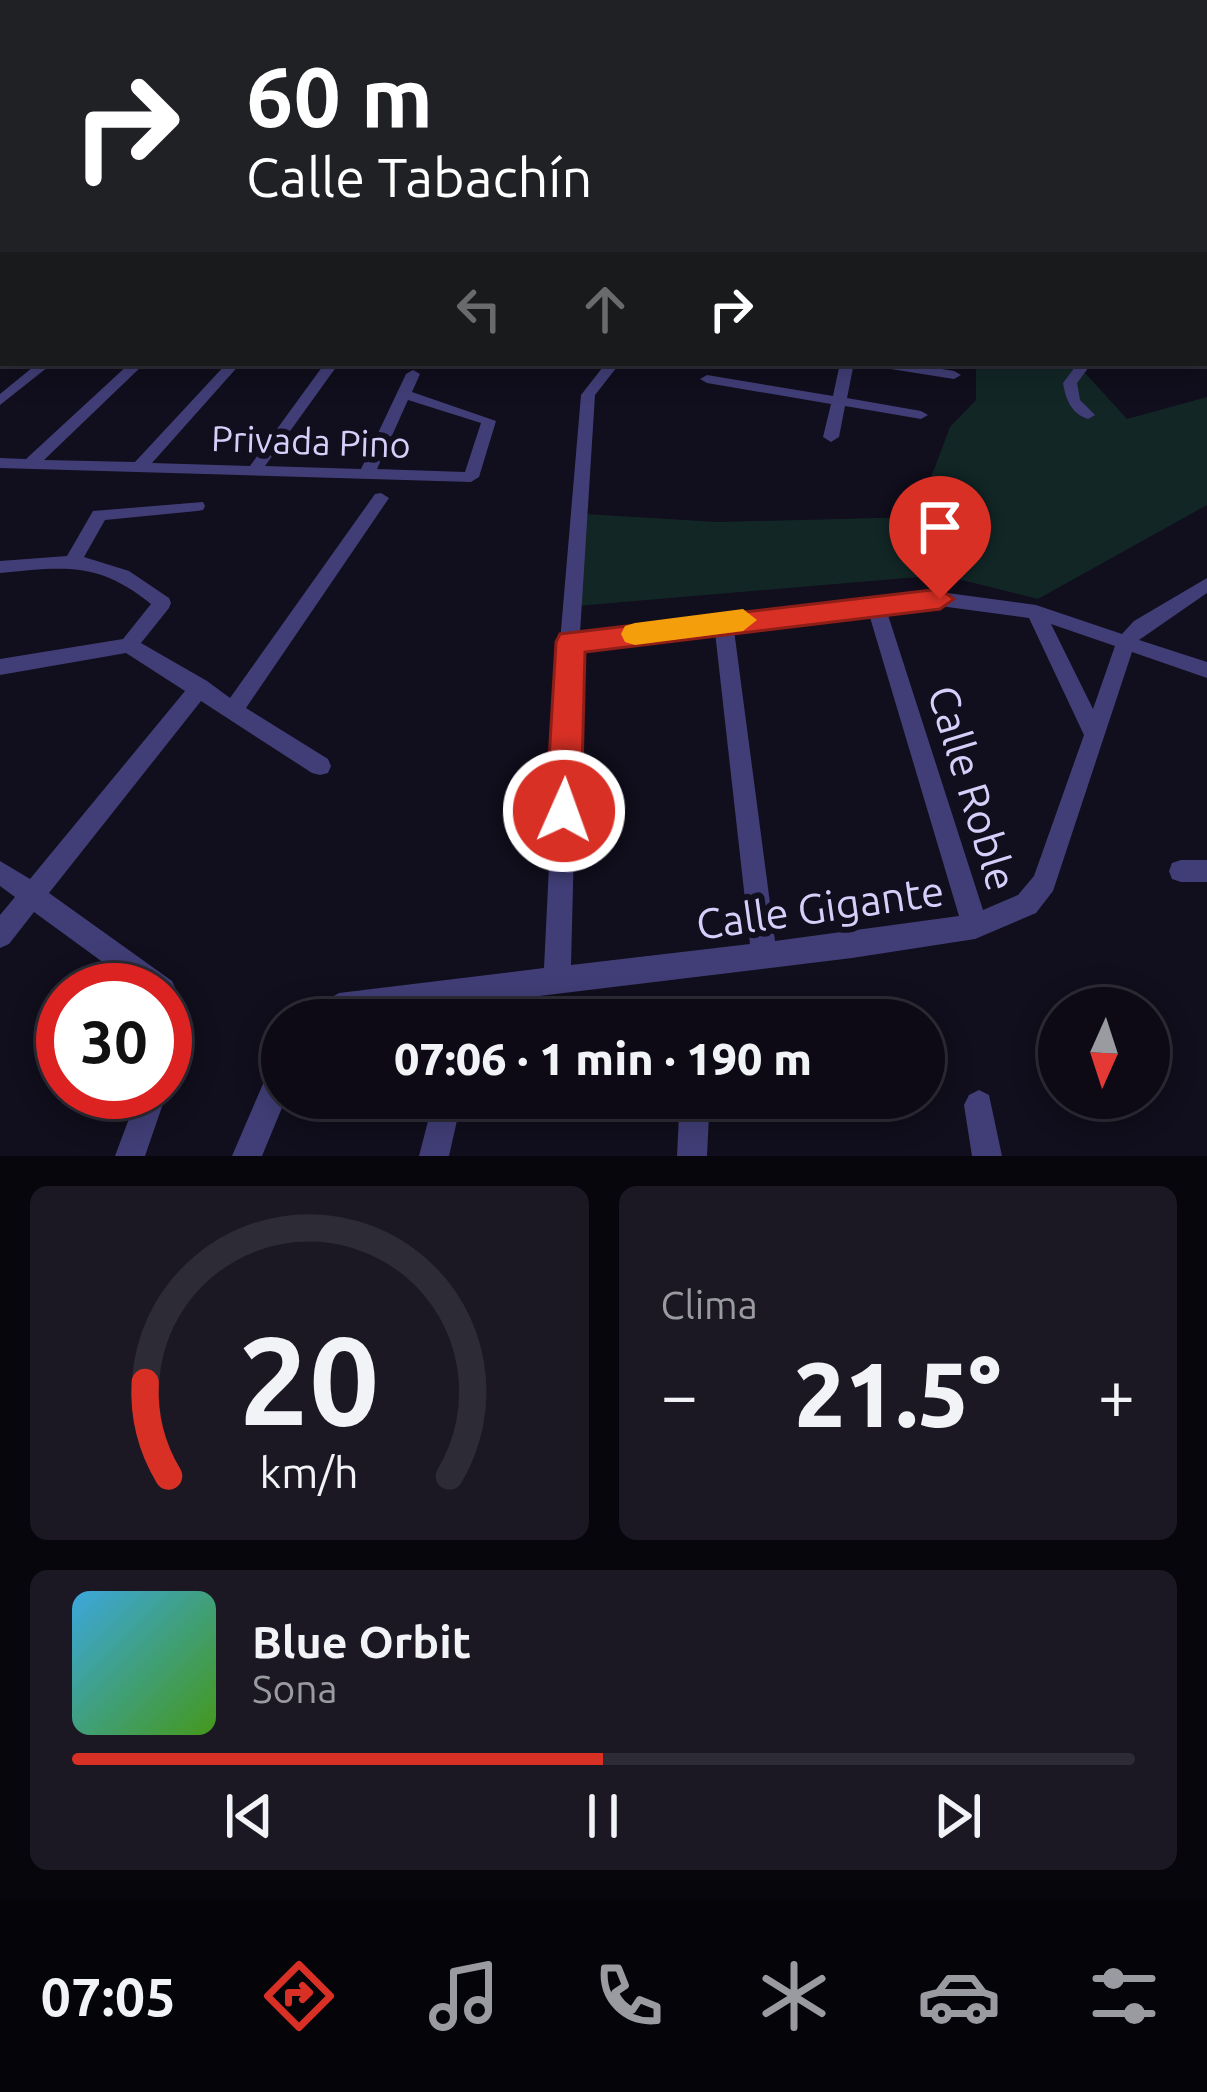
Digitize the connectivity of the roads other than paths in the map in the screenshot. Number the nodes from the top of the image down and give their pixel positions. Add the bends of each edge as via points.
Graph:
1 (42, 366) edge
2 (135, 366) edge
3 (231, 366) edge
4 (330, 366) edge
5 (611, 366) edge
6 (740, 366) edge
7 (846, 366) edge
8 (897, 366) edge
9 (1082, 366) edge
10 (413, 374) dead end
11 (954, 375) dead end
12 (707, 379) dead end
13 (736, 384) junction
14 (404, 394) junction
15 (0, 401) edge
16 (837, 402) junction
17 (921, 415) dead end
18 (1088, 415) dead end
19 (831, 437) dead end
20 (0, 463) edge
21 (30, 464) junction
22 (140, 466) junction
23 (256, 468) junction
24 (367, 473) junction
25 (381, 498) dead end
26 (197, 506) dead end
27 (74, 561) junction
28 (0, 567) edge
29 (1207, 584) edge
30 (876, 604) junction
31 (1036, 612) junction
32 (723, 622) junction
33 (1126, 641) junction
34 (570, 642) junction
35 (129, 645) junction
36 (0, 667) edge
37 (1207, 670) edge
38 (200, 687) junction
39 (234, 709) junction
40 (1094, 734) junction
41 (320, 766) dead end
42 (0, 872) edge
43 (31, 895) junction
44 (975, 926) junction
45 (0, 935) edge
46 (764, 955) junction
47 (124, 963) edge
48 (557, 980) junction
49 (426, 999) edge
50 (979, 1105) dead end
51 (144, 1119) edge
52 (263, 1119) edge
53 (443, 1119) edge
54 (694, 1119) edge
55 (130, 1156) edge
56 (247, 1156) edge
57 (434, 1156) edge
58 (692, 1156) edge
59 (987, 1156) edge

1 - 15 street
2 - 21 street
3 - 22 street
4 - 23 street
5 - 34 street via 588,395
6 - 13 street
7 - 16 street
8 - 11 street
9 - 18 street via 1070,383 1073,401
10 - 14 street
12 - 13 street
13 - 16 street
14 - 24 street
14 - 24 street, Privada Pino via 489,421 471,477
16 - 17 street
16 - 19 street
20 - 21 street, Privada Pino
21 - 22 street, Privada Pino
22 - 23 street, Privada Pino
23 - 24 street, Privada Pino
25 - 39 street
26 - 27 street via 99,515
27 - 28 street
27 - 35 street via 133,577 162,603
29 - 33 street
30 - 31 street via 940,599
30 - 32 street
30 - 44 street, Calle Roble
31 - 33 street
31 - 40 street
32 - 34 street
32 - 46 street
33 - 37 street
33 - 40 street, Calle Gigante
34 - 48 street
35 - 36 street
35 - 38 street
38 - 39 street
38 - 43 street
39 - 41 street
40 - 44 street, Calle Gigante via 1044,884 1027,904
42 - 43 street
43 - 45 street
43 - 47 street
44 - 46 street, Calle Gigante
46 - 48 street, Calle Gigante
48 - 49 street, Calle Gigante
50 - 59 street
51 - 55 street
52 - 56 street
53 - 57 street
54 - 58 street

